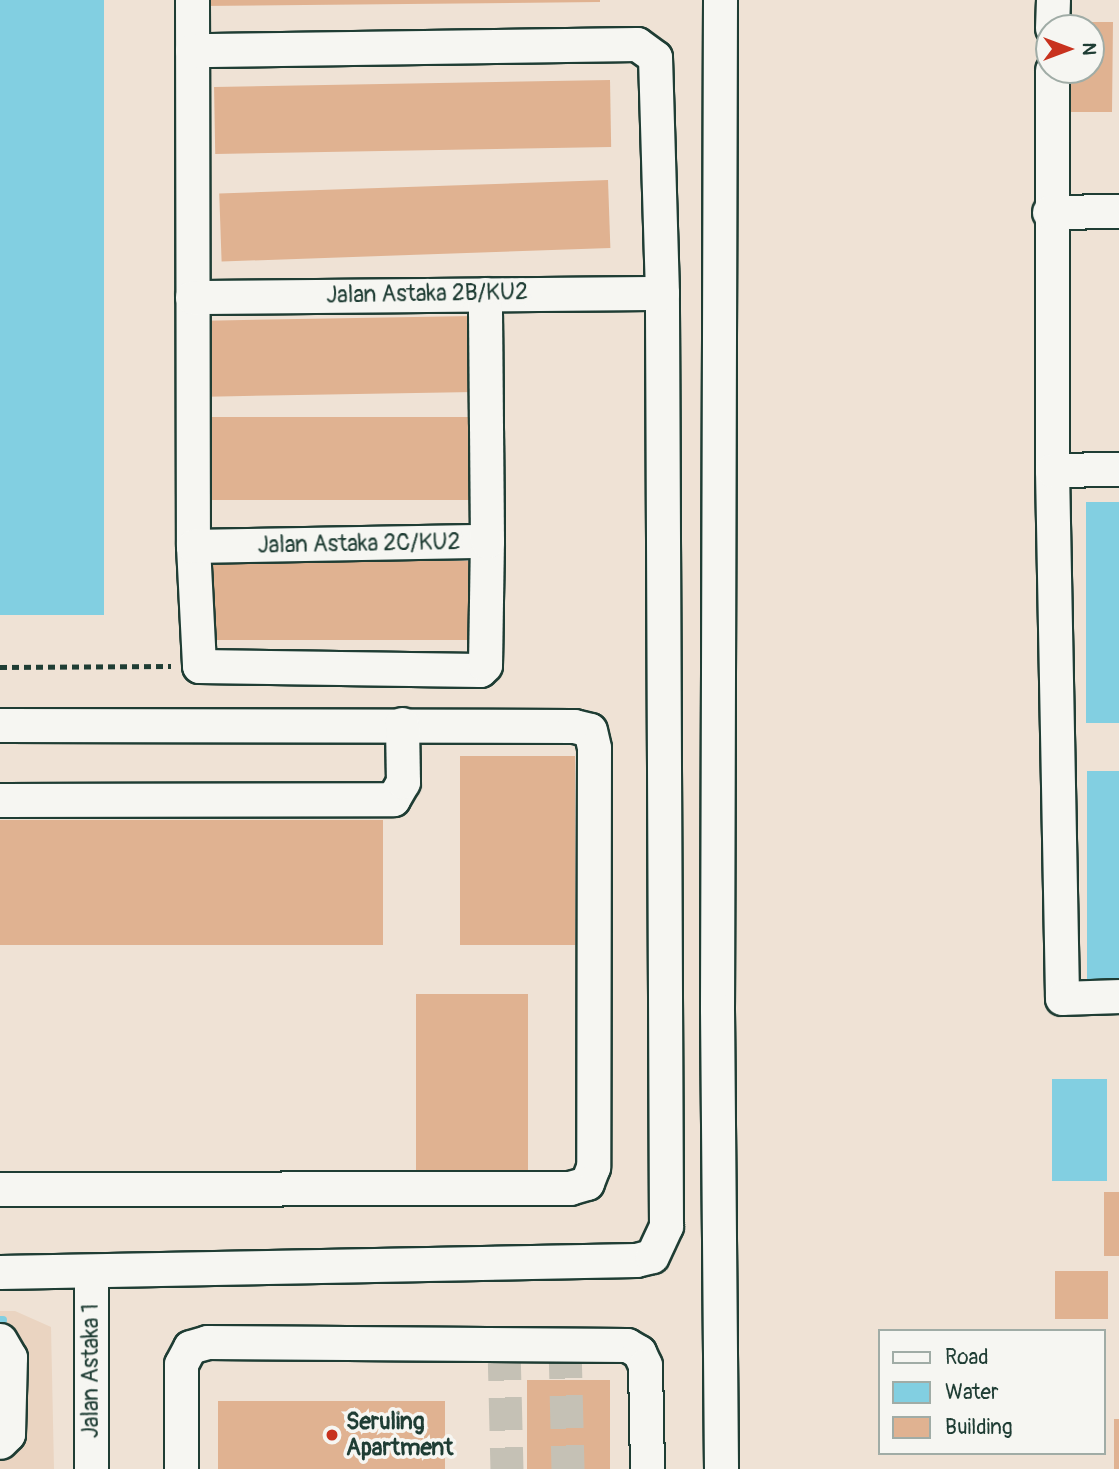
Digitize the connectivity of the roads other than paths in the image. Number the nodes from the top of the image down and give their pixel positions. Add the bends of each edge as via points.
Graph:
1 (192, 0) edge
2 (720, 0) edge
3 (192, 50) junction
4 (1052, 84) edge
5 (1119, 211) edge
6 (1049, 212) junction
7 (663, 293) junction
8 (485, 294) junction
9 (192, 297) junction
10 (1052, 470) junction
11 (1119, 470) edge
12 (487, 541) junction
13 (193, 546) junction
14 (0, 724) edge
15 (402, 724) junction
16 (0, 800) edge
17 (1119, 996) edge
18 (0, 1189) edge
19 (0, 1272) edge
20 (91, 1273) junction
21 (0, 1340) edge
22 (3, 1436) edge
23 (91, 1469) edge
24 (181, 1469) edge
25 (647, 1469) edge
26 (721, 1469) edge

1 - 3 street
2 - 26 street via 717,1009
3 - 7 street via 645,46 658,66
3 - 9 street
4 - 6 street
5 - 6 street
6 - 10 street
7 - 8 street, Jalan Astaka 2B/KU2
7 - 20 street via 666,1226 661,1244 652,1256 636,1260
8 - 9 street, Jalan Astaka 2B/KU2
8 - 12 street, Jalan Astaka 2C/KU2
9 - 13 street
10 - 11 street
10 - 17 street via 1062,998
12 - 13 street, Jalan Astaka 2C/KU2
12 - 13 street via 485,665 480,670 200,666
14 - 15 street
15 - 16 street via 402,790 393,799
15 - 18 street via 574,726 590,730 594,737 593,1167 587,1183 570,1188
19 - 20 street
20 - 23 street, Jalan Astaka 1
21 - 22 street via 10,1357
24 - 25 street via 181,1364 190,1347 207,1342 627,1345 639,1352 645,1364

